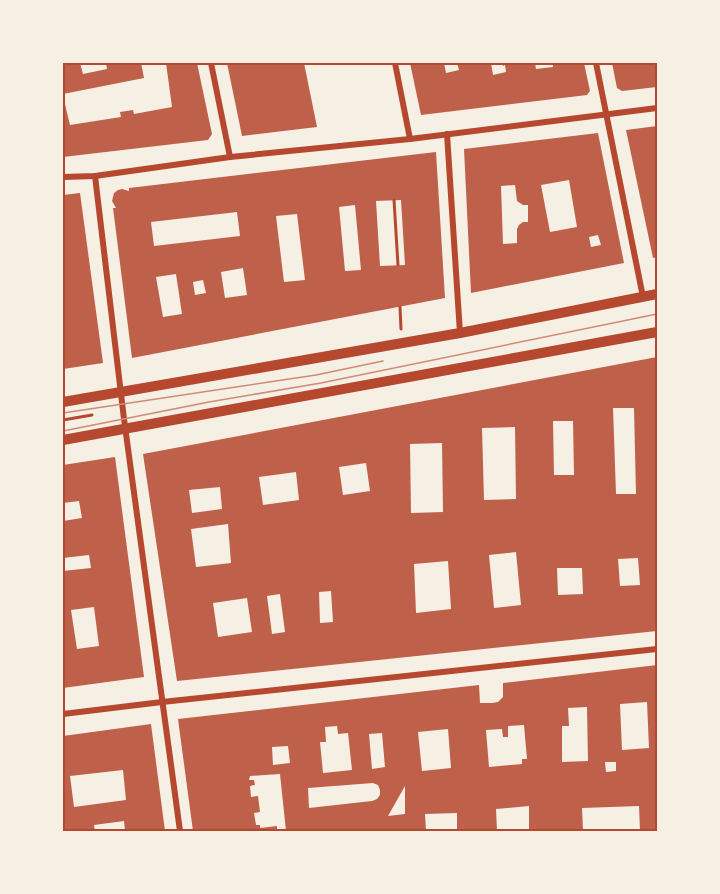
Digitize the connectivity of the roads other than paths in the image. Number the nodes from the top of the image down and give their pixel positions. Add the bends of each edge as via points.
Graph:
1 (211, 63) edge
2 (395, 63) edge
3 (596, 63) edge
4 (657, 108) edge
5 (606, 114) junction
6 (447, 134) junction
7 (410, 139) junction
8 (230, 157) junction
9 (95, 176) junction
10 (63, 177) edge
11 (657, 294) edge
12 (643, 297) junction
13 (657, 332) edge
14 (460, 333) junction
15 (120, 393) junction
16 (63, 402) edge
17 (125, 429) junction
18 (63, 440) edge
19 (657, 649) edge
20 (162, 702) junction
21 (63, 714) edge
22 (180, 831) edge

1 - 8 street
2 - 7 street
3 - 5 street
4 - 5 street
5 - 6 street
5 - 12 street
6 - 7 street
6 - 14 street
7 - 8 street
8 - 9 street
9 - 10 street
9 - 15 street
11 - 12 main road
12 - 14 main road
13 - 17 main road
14 - 15 main road
15 - 16 main road
15 - 17 street
17 - 18 main road
17 - 20 street
19 - 20 street
20 - 21 street
20 - 22 street

